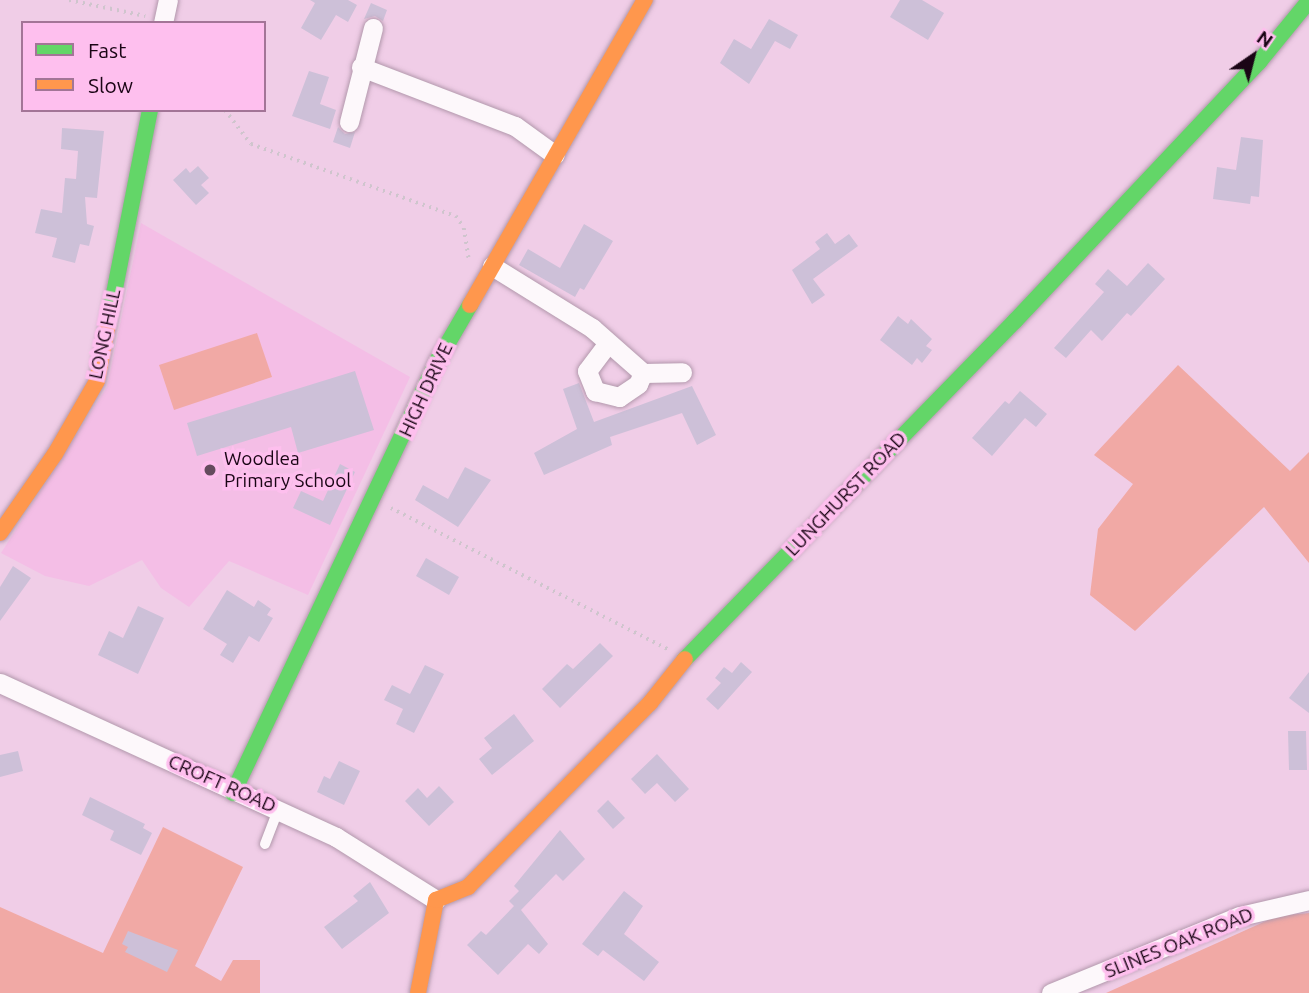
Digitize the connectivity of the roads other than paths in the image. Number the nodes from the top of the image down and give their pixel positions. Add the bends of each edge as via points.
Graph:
1 (168, 0) edge
2 (645, 0) edge
3 (1309, 1) edge
4 (163, 21) edge
5 (373, 29) dead end
6 (361, 67) junction
7 (150, 112) edge
8 (349, 122) dead end
9 (555, 155) junction
10 (489, 271) junction
11 (608, 343) junction
12 (681, 372) dead end
13 (643, 373) junction
14 (0, 533) edge
15 (0, 682) edge
16 (233, 793) junction
17 (278, 810) junction
18 (265, 844) dead end
19 (436, 900) junction
20 (1309, 900) edge
21 (418, 993) edge
22 (1051, 993) edge

1 - 4 street
2 - 9 street, HIGH DRIVE
3 - 19 street, LUNGHURST ROAD via 1259,62 1015,321 686,658 650,703 468,887
5 - 6 street
6 - 8 street
6 - 9 street via 515,126
7 - 14 street, LONG HILL via 97,381 55,454
9 - 10 street, HIGH DRIVE
10 - 11 street via 593,328
10 - 16 street, HIGH DRIVE via 438,360
11 - 13 street
11 - 13 street via 587,371 595,391 619,397 638,384
12 - 13 street
15 - 16 street, CROFT ROAD via 211,778
16 - 17 street, CROFT ROAD
17 - 18 lane
17 - 19 street, CROFT ROAD via 336,837
19 - 21 street
20 - 22 street, SLINES OAK ROAD via 1240,916

